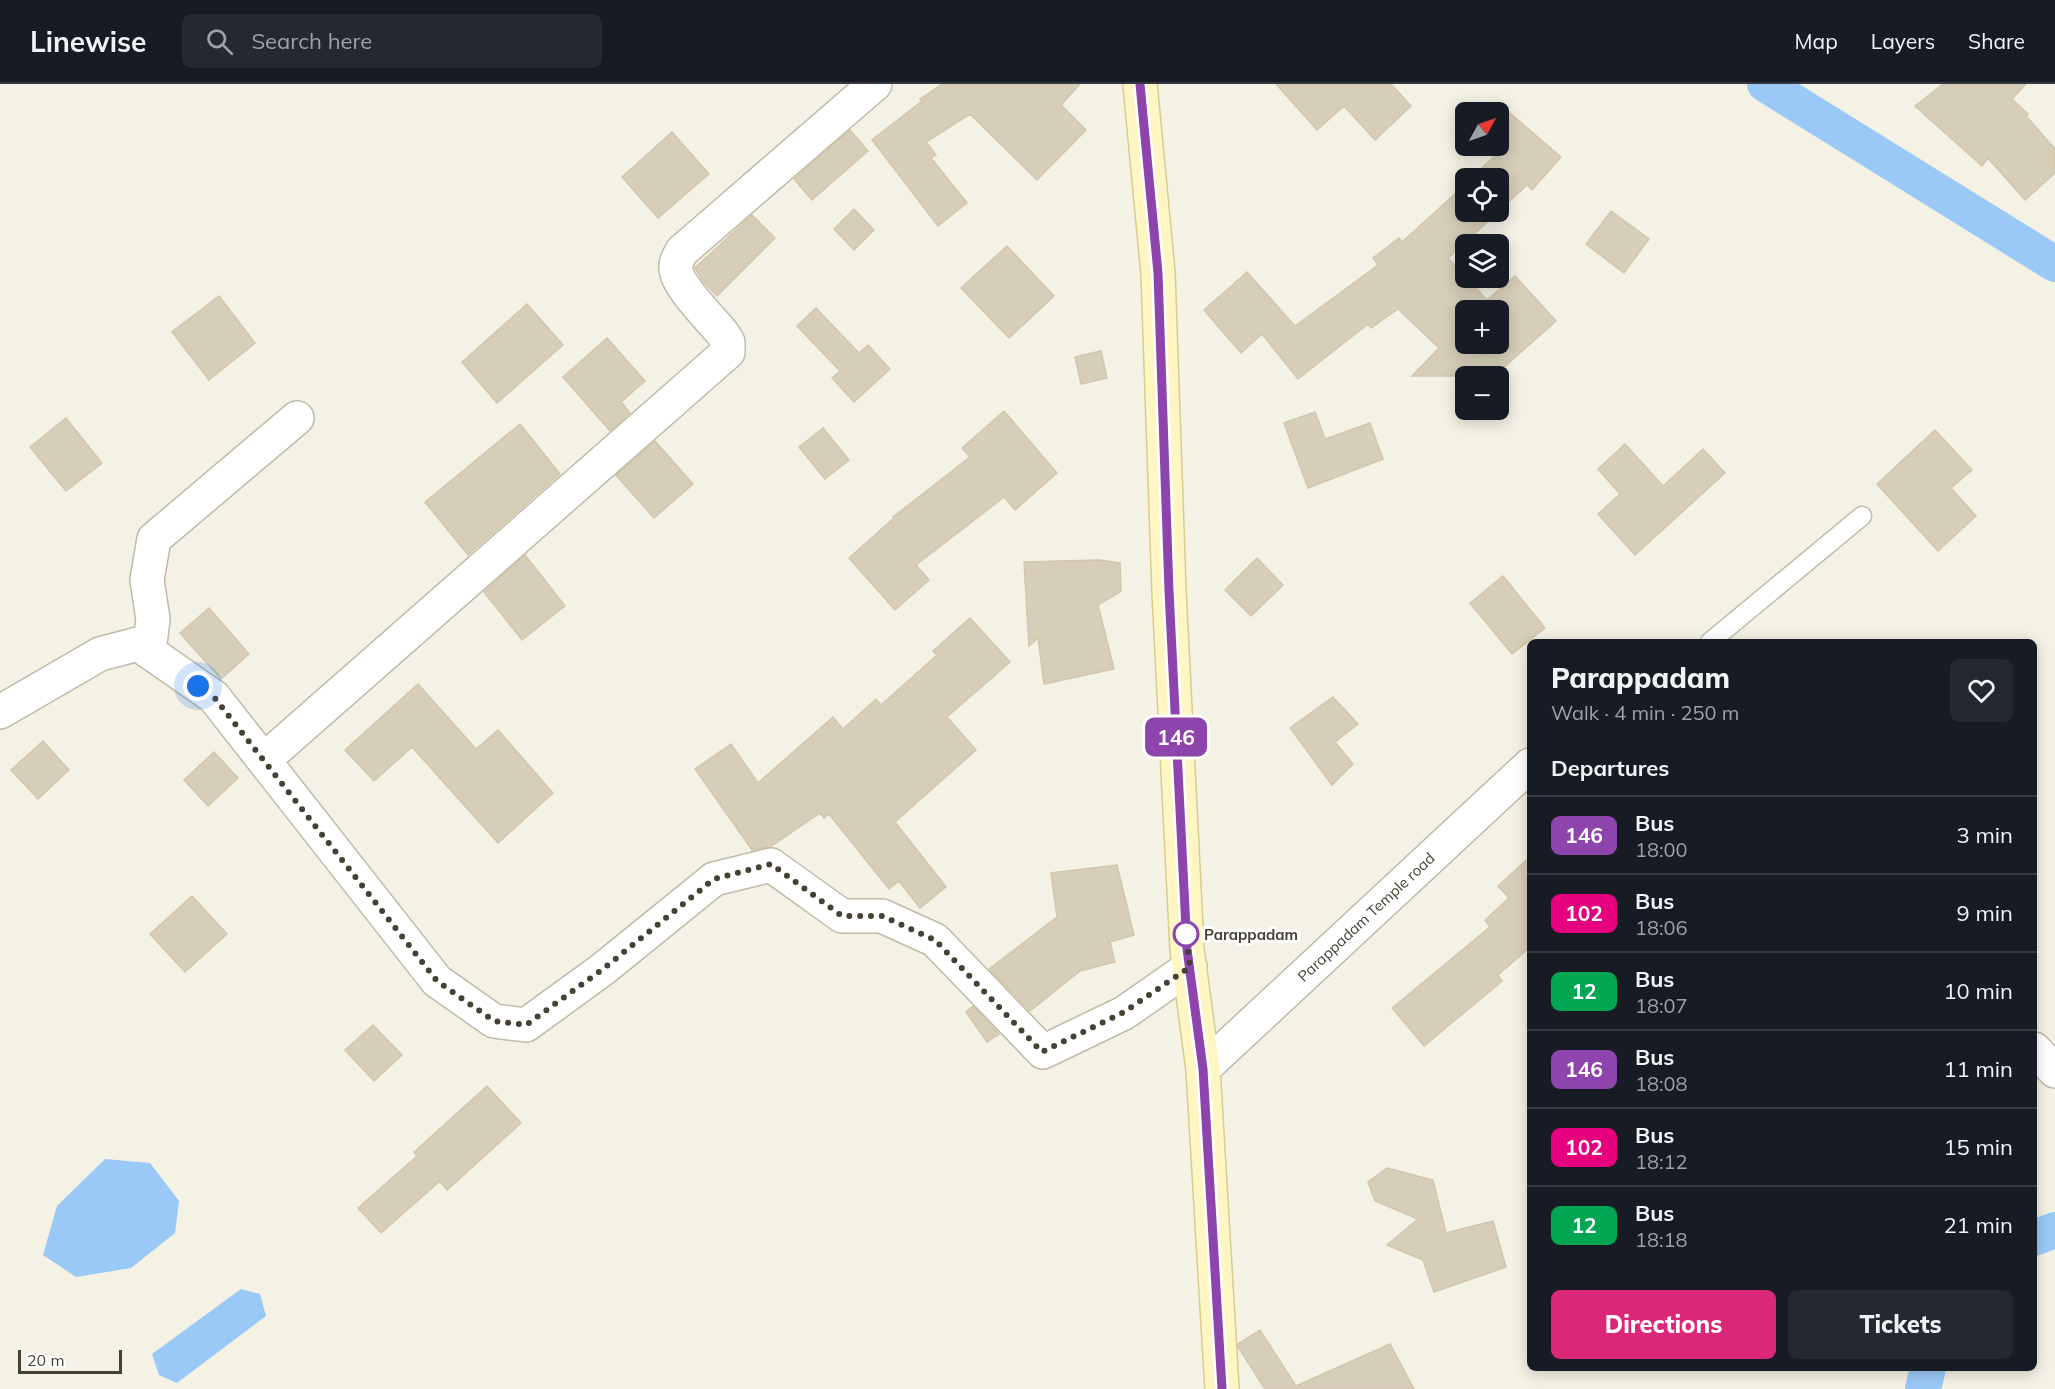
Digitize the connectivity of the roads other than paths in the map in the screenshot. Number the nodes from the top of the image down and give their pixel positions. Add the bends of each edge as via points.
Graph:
1 (875, 84) edge
2 (1140, 84) edge
3 (297, 418) dead end
4 (1862, 516) dead end
5 (1714, 639) edge
6 (149, 652) junction
7 (0, 712) edge
8 (264, 760) junction
9 (1527, 768) edge
10 (1190, 967) junction
11 (2037, 1052) edge
12 (1203, 1069) junction
13 (2055, 1071) edge
14 (1222, 1389) edge

1 - 8 street via 682,251 677,260 678,278 723,334 728,352
2 - 10 main road via 1158,273 1169,591
3 - 6 street via 154,539 147,580 153,619
4 - 5 lane
6 - 7 street via 138,644 100,654
6 - 8 street via 214,697
8 - 10 street via 437,981 494,1021 526,1025 714,879 771,864 842,916 882,916 935,940 1042,1052 1124,1012
9 - 12 street, Parappadam Temple road
10 - 12 main road
11 - 13 street
12 - 14 main road

